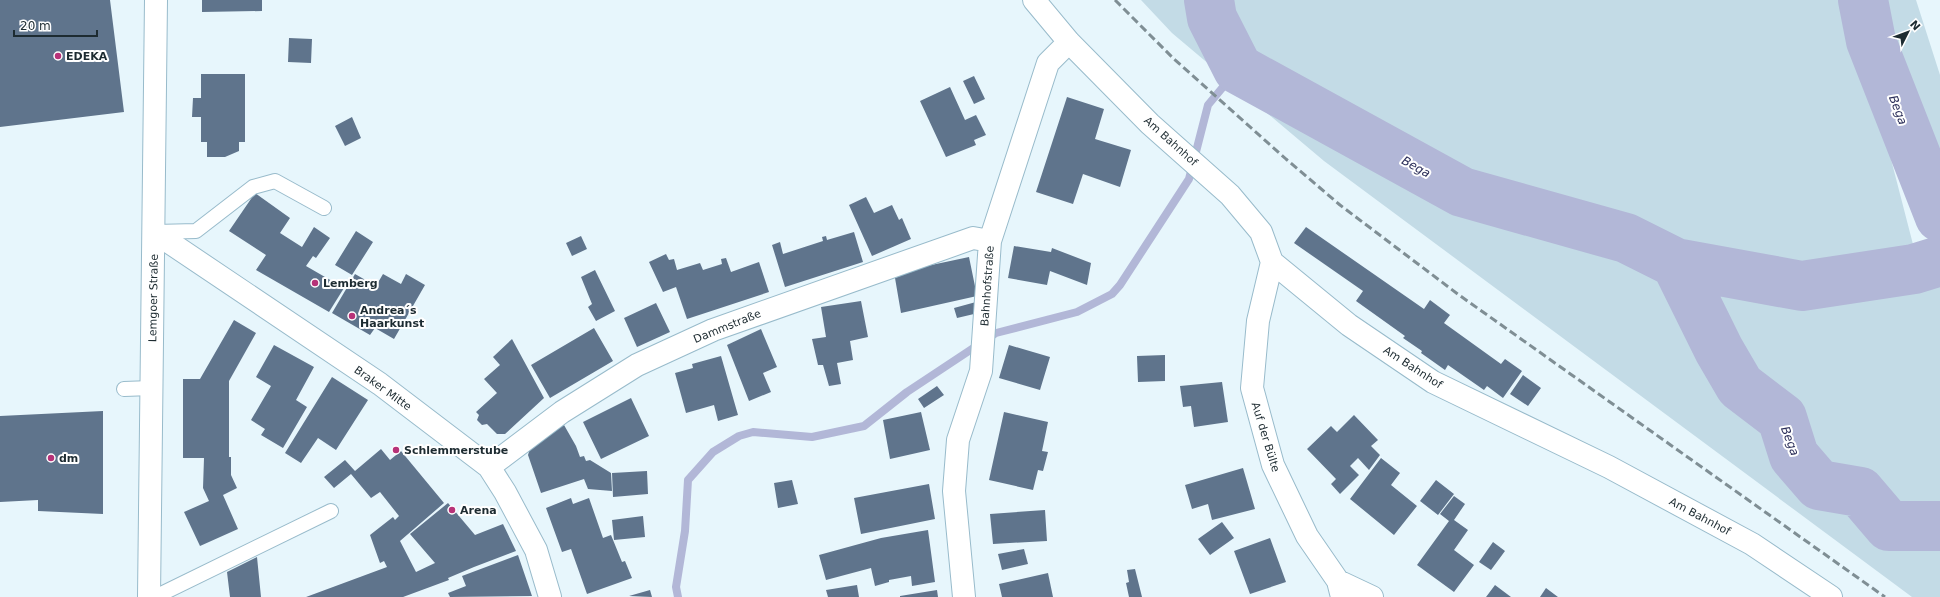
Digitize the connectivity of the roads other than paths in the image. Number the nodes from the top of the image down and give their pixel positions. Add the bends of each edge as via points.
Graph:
1 (156, 0) edge
2 (1034, 0) edge
3 (1068, 42) junction
4 (324, 208) dead end
5 (154, 232) junction
6 (990, 241) junction
7 (1272, 262) junction
8 (151, 388) junction
9 (124, 389) dead end
10 (489, 467) junction
11 (331, 511) dead end
12 (1340, 589) edge
13 (149, 597) edge
14 (155, 597) edge
15 (550, 597) edge
16 (964, 597) edge
17 (1372, 597) edge
18 (1831, 597) edge

1 - 5 street, Lemgoer Straße
2 - 3 street
3 - 6 street, Bahnhofstraße via 1048,63
3 - 7 street, Am Bahnhof via 1150,124 1230,195 1260,232
4 - 5 lane via 275,181 253,187 196,231
5 - 8 street, Lemgoer Straße
5 - 10 street, Braker Mitte via 380,384
6 - 10 street, Dammstraße via 973,238 713,330 637,365 562,412
6 - 16 street, Bahnhofstraße via 981,371 958,440 954,491
7 - 12 street, Auf der Bülte via 1258,321 1252,388 1273,464 1307,536
7 - 18 street, Am Bahnhof via 1349,325 1433,382 1609,467 1745,540
8 - 9 lane
8 - 13 street, Lemgoer Straße
10 - 15 street, Braker Mitte via 536,550
11 - 14 lane
12 - 17 street

